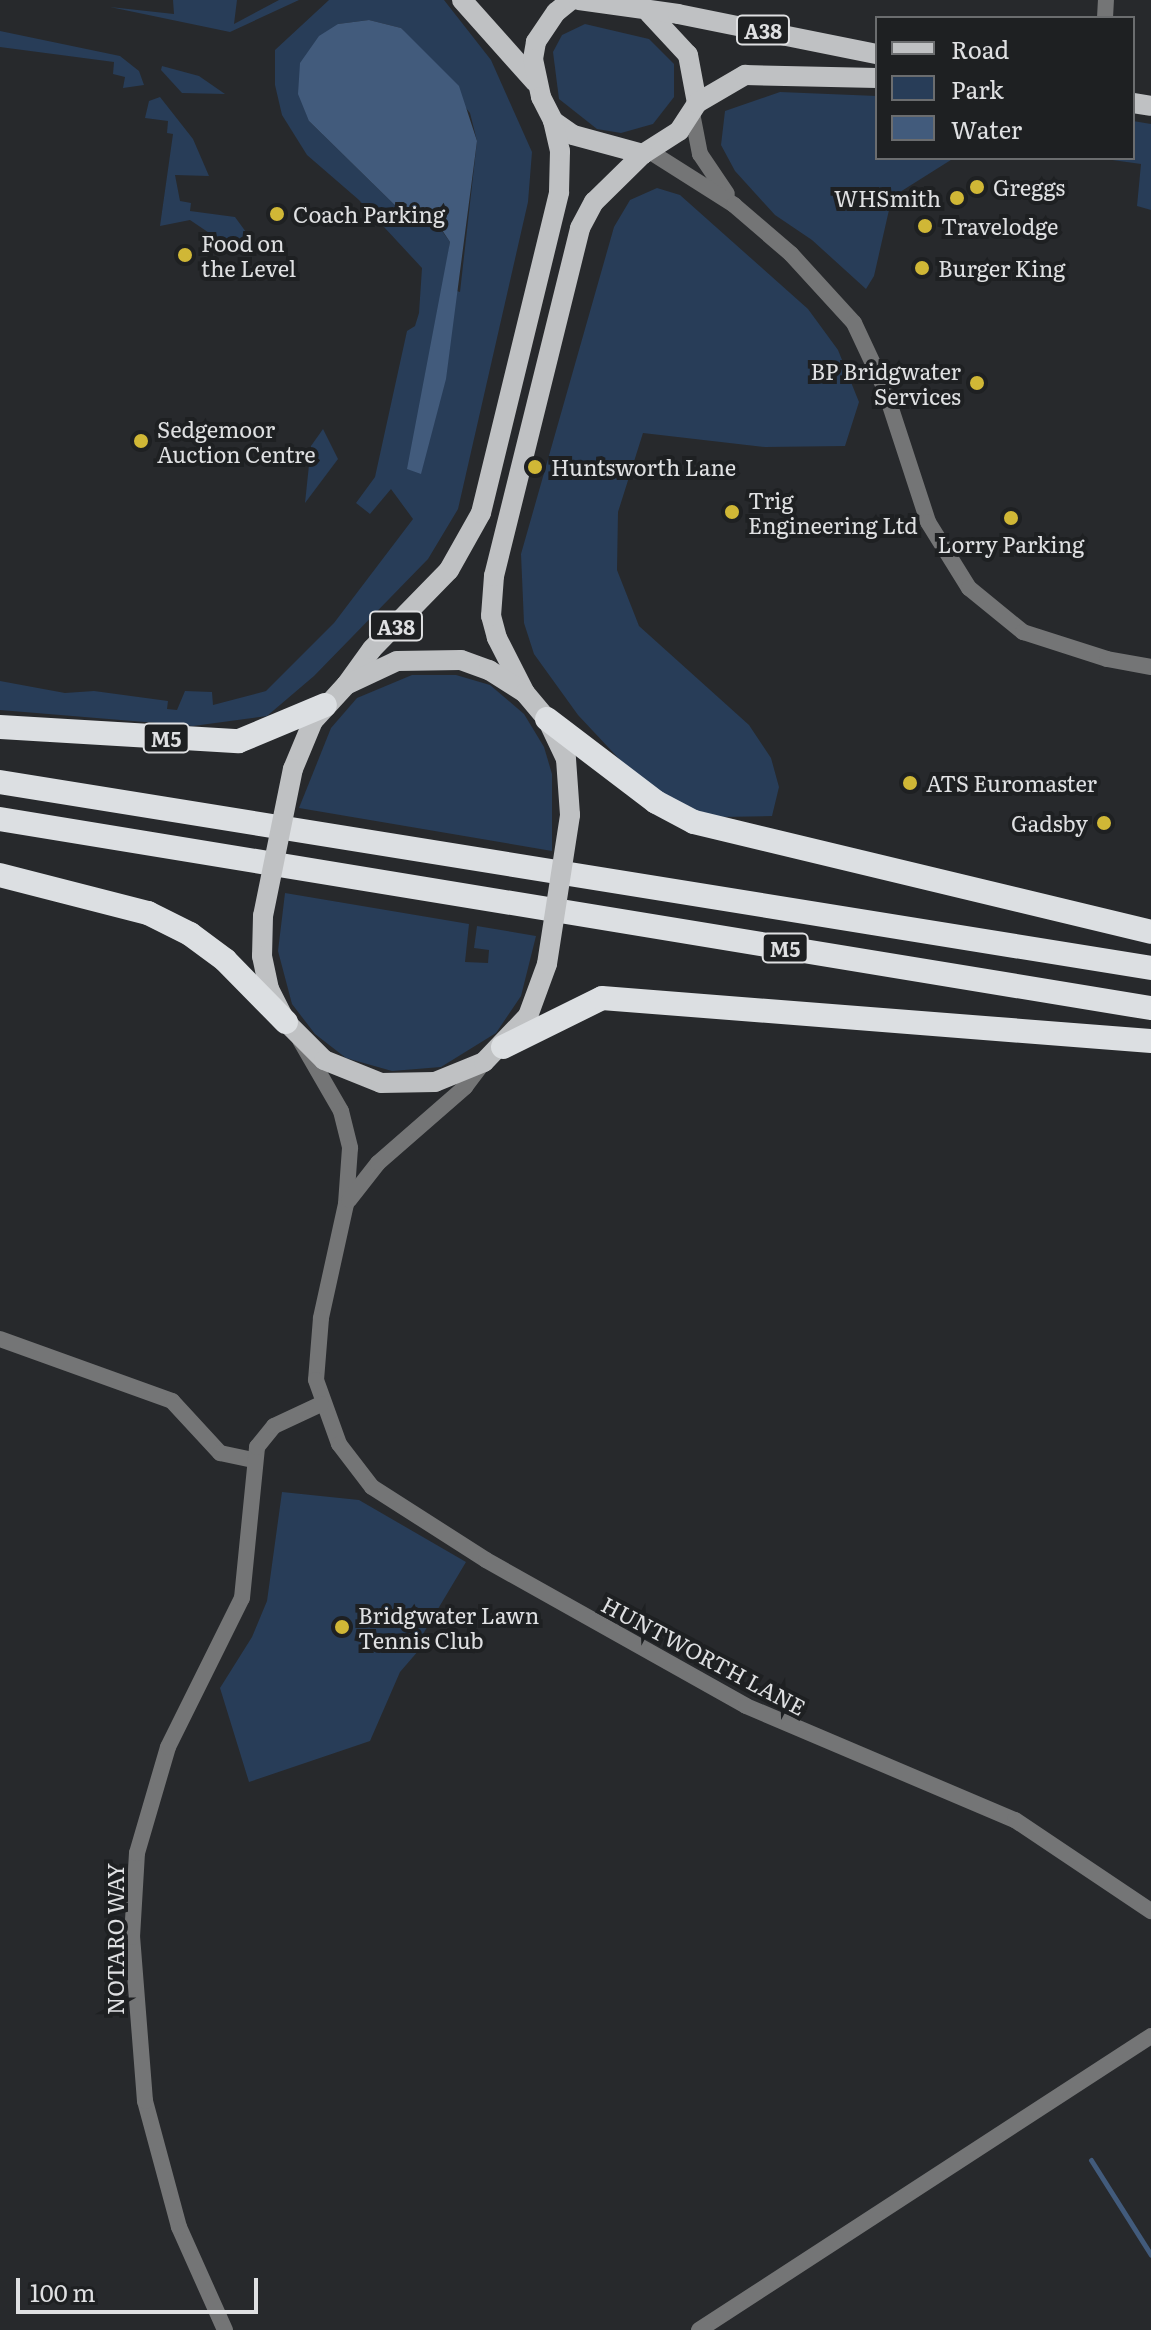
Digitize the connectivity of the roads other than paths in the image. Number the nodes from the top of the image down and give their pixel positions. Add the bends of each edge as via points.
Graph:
1 (462, 0) edge
2 (571, 0) edge
3 (579, 0) edge
4 (647, 6) edge
5 (875, 54) edge
6 (875, 78) edge
7 (535, 82) junction
8 (694, 108) junction
9 (553, 121) junction
10 (646, 153) junction
11 (734, 205) junction
12 (1151, 667) edge
13 (346, 685) junction
14 (525, 693) junction
15 (325, 705) junction
16 (547, 719) junction
17 (0, 727) edge
18 (0, 782) edge
19 (0, 819) edge
20 (0, 875) edge
21 (1151, 932) edge
22 (1151, 968) edge
23 (1151, 1008) edge
24 (293, 1031) junction
25 (1151, 1041) edge
26 (494, 1054) junction
27 (346, 1204) junction
28 (0, 1339) edge
29 (321, 1404) junction
30 (254, 1460) junction
31 (1151, 1911) edge
32 (1151, 2036) edge
33 (225, 2330) edge
34 (699, 2330) edge

1 - 7 main road, A38
2 - 7 main road, A38 via 541,31 533,59
3 - 4 main road, A38
4 - 5 main road, A38
4 - 8 main road via 688,55
6 - 8 main road, A38 via 745,75
7 - 9 main road, A38
8 - 10 main road, A38 via 679,131
8 - 11 street via 700,154
9 - 10 main road via 592,144
9 - 13 main road, A38 via 560,151 559,192 481,513 449,570 372,649
10 - 11 street
10 - 14 main road, A38 via 594,202 580,228 494,576 491,616
11 - 12 street via 800,262 854,323 884,387 928,522 969,588 1023,632
13 - 14 main road via 397,661 431,657 489,670
13 - 15 main road
14 - 16 main road
15 - 17 highway, M5 via 239,741
15 - 24 main road, bridge via 303,738 293,769 263,916 262,956 269,989
16 - 21 highway via 656,802 694,822
16 - 26 main road, bridge via 566,759 570,815 547,964 528,1016
18 - 22 highway, M5
19 - 23 highway, M5
20 - 24 highway via 162,920 225,960
24 - 26 main road via 341,1070 397,1086 435,1082
24 - 27 street, HUNTWORTH LANE via 348,1130
25 - 26 highway via 602,998
26 - 27 street, HUNTWORTH LANE via 465,1087 378,1163
27 - 29 street, HUNTWORTH LANE via 316,1352
28 - 30 street via 172,1401 220,1453
29 - 30 street via 274,1426
29 - 31 street, HUNTWORTH LANE via 352,1467 398,1508 746,1706 1015,1820
30 - 33 street, NOTARO WAY via 242,1598 168,1747 147,1810 137,1853 132,1937 138,2048 155,2151 179,2227
32 - 34 street

